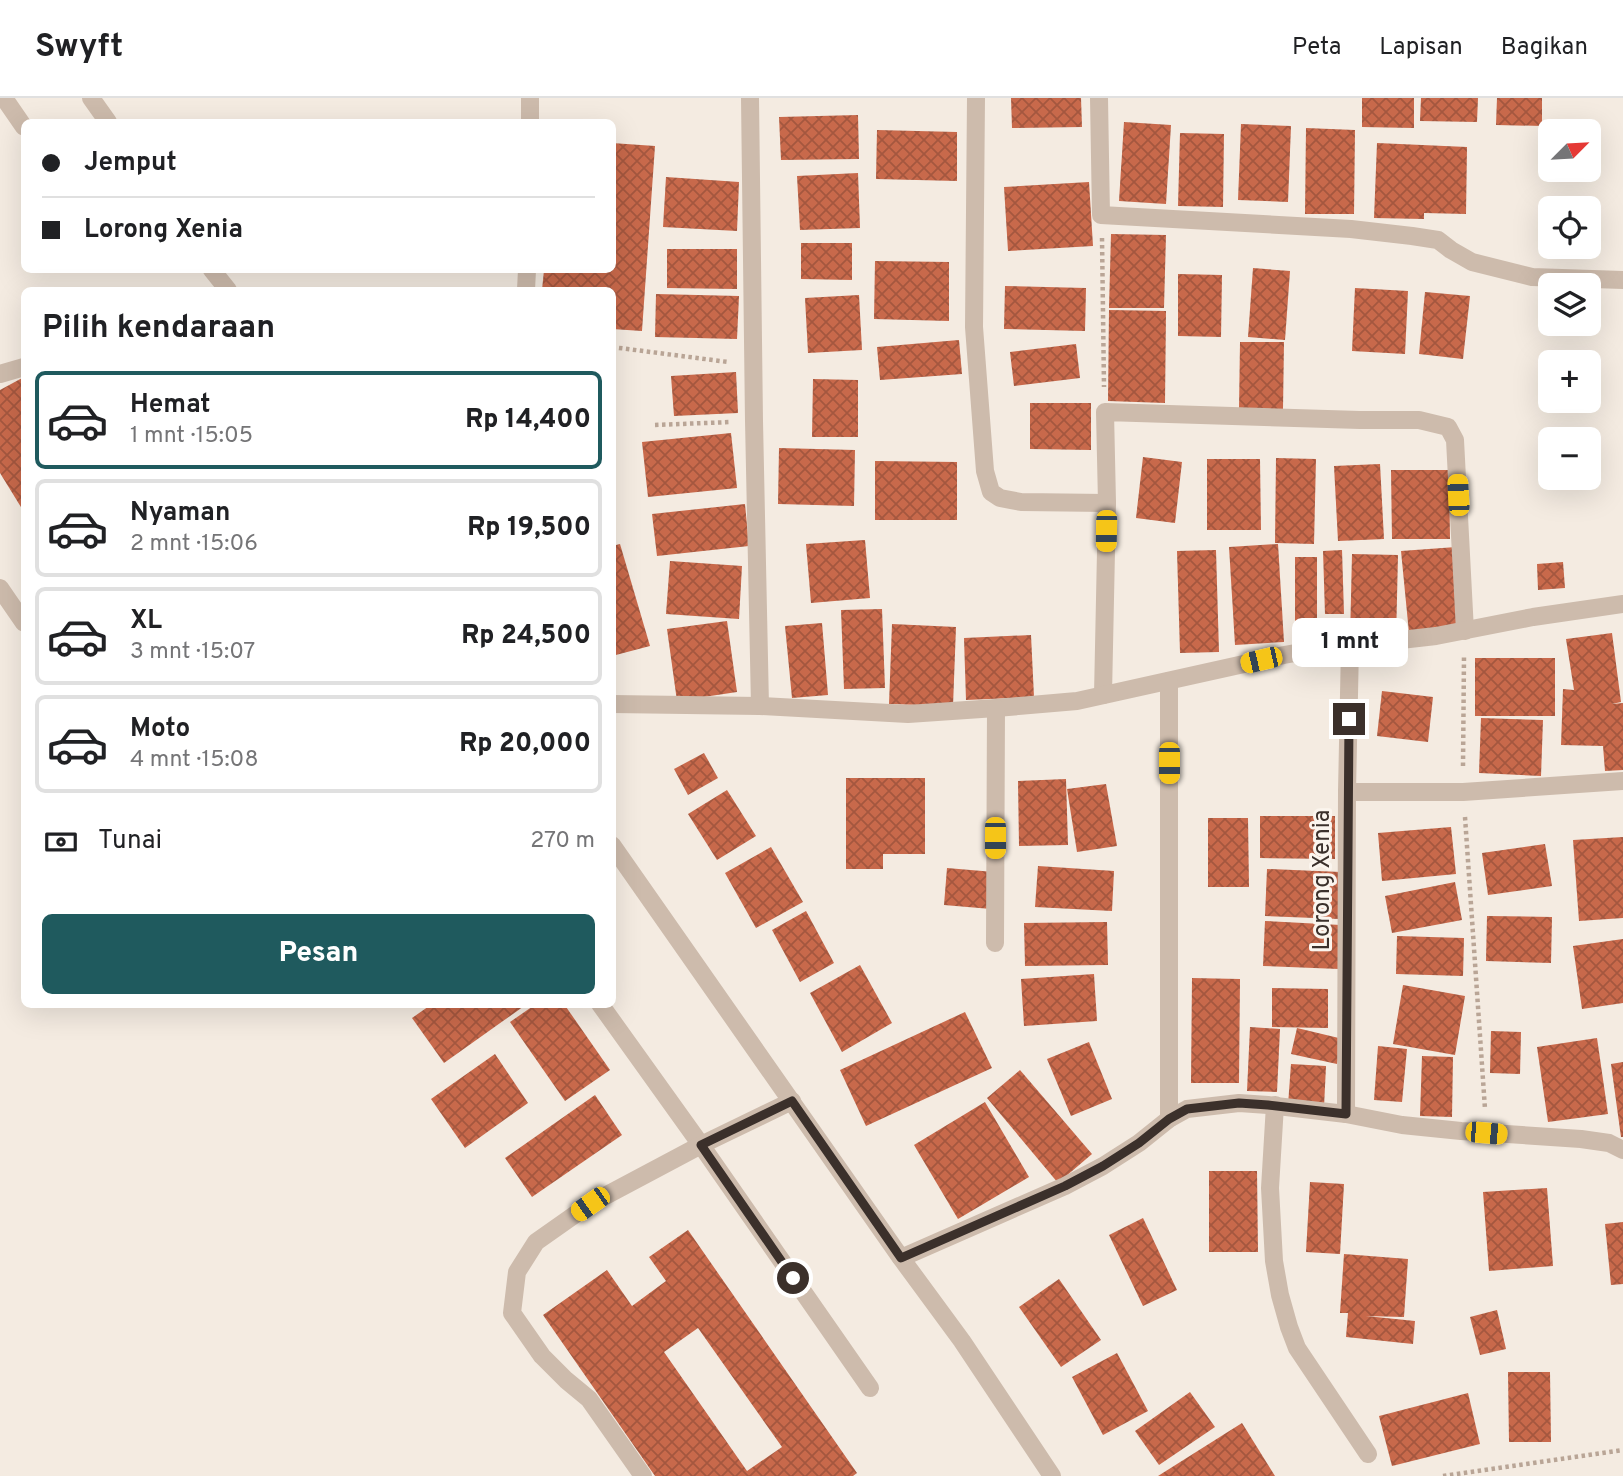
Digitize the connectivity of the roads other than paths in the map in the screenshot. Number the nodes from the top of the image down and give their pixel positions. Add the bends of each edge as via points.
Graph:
1 (4, 98) edge
2 (91, 98) edge
3 (530, 98) edge
4 (750, 98) edge
5 (976, 98) edge
6 (1099, 98) edge
7 (106, 119) edge
8 (530, 119) edge
9 (21, 123) edge
10 (214, 273) edge
11 (1623, 280) edge
12 (226, 287) edge
13 (21, 368) edge
14 (0, 374) edge
15 (1107, 503) junction
16 (0, 588) edge
17 (1623, 604) edge
18 (21, 619) edge
19 (1465, 631) junction
20 (1350, 646) junction
21 (1169, 681) junction
22 (1103, 695) junction
23 (616, 705) edge
24 (760, 706) junction
25 (996, 708) junction
26 (1623, 781) edge
27 (1347, 792) junction
28 (616, 851) edge
29 (995, 943) dead end
30 (603, 1008) edge
31 (792, 1101) junction
32 (1275, 1105) junction
33 (1346, 1114) junction
34 (1169, 1119) junction
35 (701, 1145) junction
36 (1623, 1150) edge
37 (901, 1258) junction
38 (870, 1388) dead end
39 (1368, 1454) dead end
40 (643, 1476) edge
41 (1052, 1476) edge

1 - 9 street
2 - 7 street
3 - 8 street
4 - 24 street
5 - 15 street via 974,327 990,492 1021,502
6 - 11 street via 1101,215 1412,236 1438,240 1472,262 1531,277
10 - 12 street
13 - 14 street
15 - 19 street via 1105,412 1419,420 1448,427 1455,440
15 - 22 street
16 - 18 street
17 - 19 street
19 - 20 street
20 - 21 street via 1284,655
20 - 27 street, Lorong Xenia
21 - 22 street
21 - 34 street
22 - 25 street
23 - 24 street
24 - 25 street via 908,713
25 - 29 street
26 - 27 street via 1463,792
27 - 33 street, Lorong Xenia
28 - 31 street
30 - 35 street
31 - 35 street
31 - 37 street
32 - 33 street
32 - 34 street via 1239,1103 1187,1109
32 - 39 street via 1270,1188 1280,1295 1297,1348
33 - 36 street via 1402,1125 1581,1139
34 - 37 street via 1139,1143 1065,1186
35 - 38 street
35 - 40 street via 590,1204 536,1242 517,1272 512,1313 542,1356 589,1399
37 - 41 street

